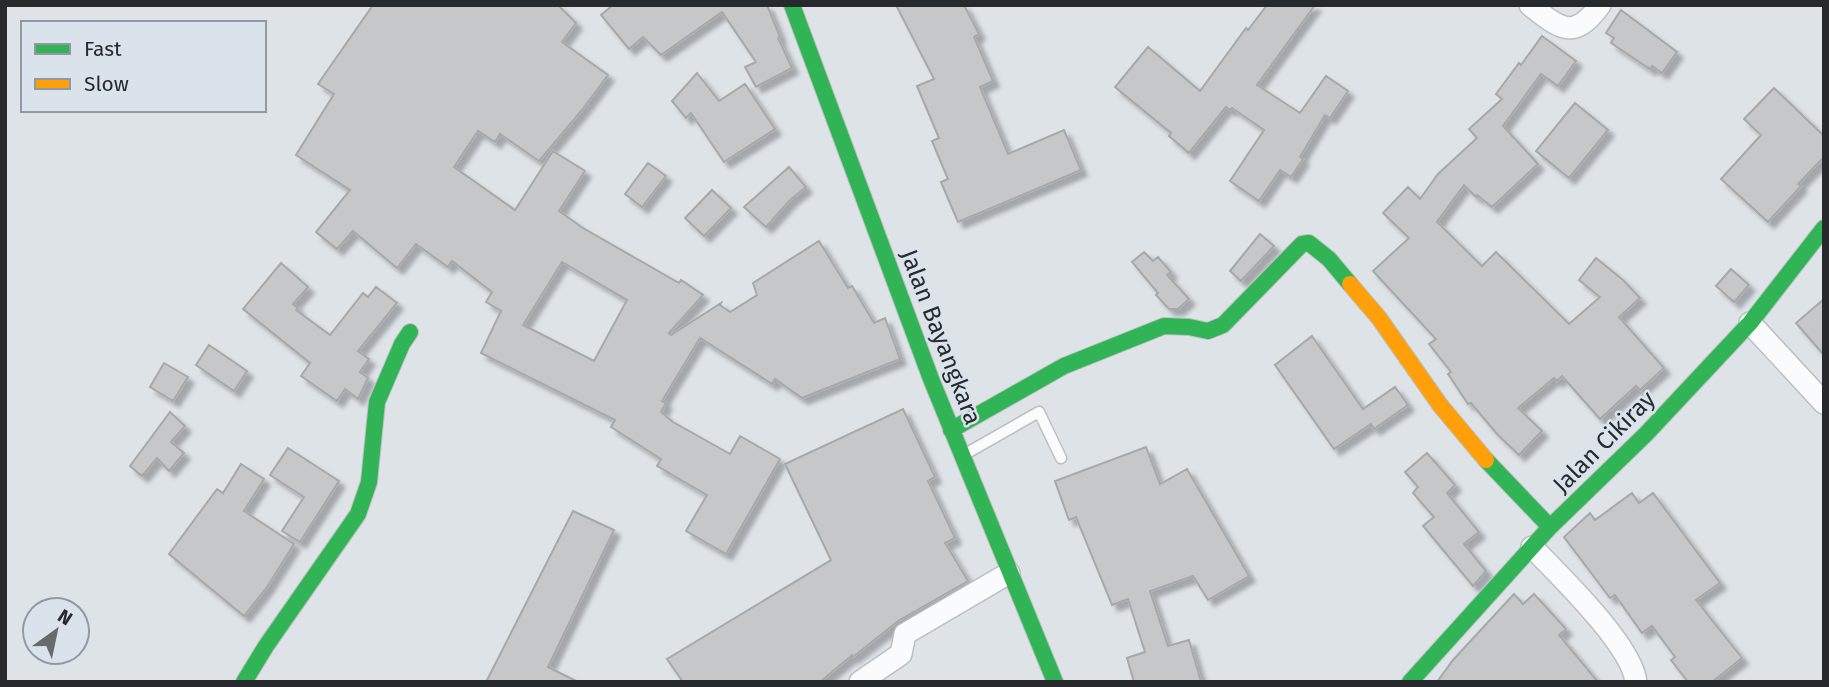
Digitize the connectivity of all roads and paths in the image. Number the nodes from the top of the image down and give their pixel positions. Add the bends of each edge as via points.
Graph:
1 (792, 5) edge
2 (1530, 5) edge
3 (1600, 5) edge
4 (1824, 228) edge
5 (1750, 323) junction
6 (410, 332) dead end
7 (1824, 404) edge
8 (951, 430) junction
9 (962, 456) junction
10 (1061, 458) dead end
11 (1550, 527) junction
12 (1532, 547) junction
13 (1009, 573) junction
14 (244, 682) edge
15 (860, 682) edge
16 (1055, 682) edge
17 (1410, 682) edge
18 (1636, 682) edge

1 - 8 main road, Jalan Bayangkara
2 - 3 street via 1565,28 1580,27
4 - 5 main road, Jalan Cikiray
5 - 7 street
5 - 11 main road, Jalan Cikiray
6 - 14 main road via 377,402 369,482 358,514
8 - 9 main road, Jalan Bayangkara
8 - 11 main road via 1064,366 1164,326 1208,331 1223,325 1294,251 1309,243 1329,259 1378,318 1440,405 1498,474
9 - 10 lane via 1039,412
9 - 13 main road, Jalan Bayangkara
11 - 12 main road, Jalan Cikiray
12 - 17 main road, Jalan Cikiray
12 - 18 street via 1581,597 1632,663
13 - 15 street via 905,634 901,654
13 - 16 main road, Jalan Bayangkara

